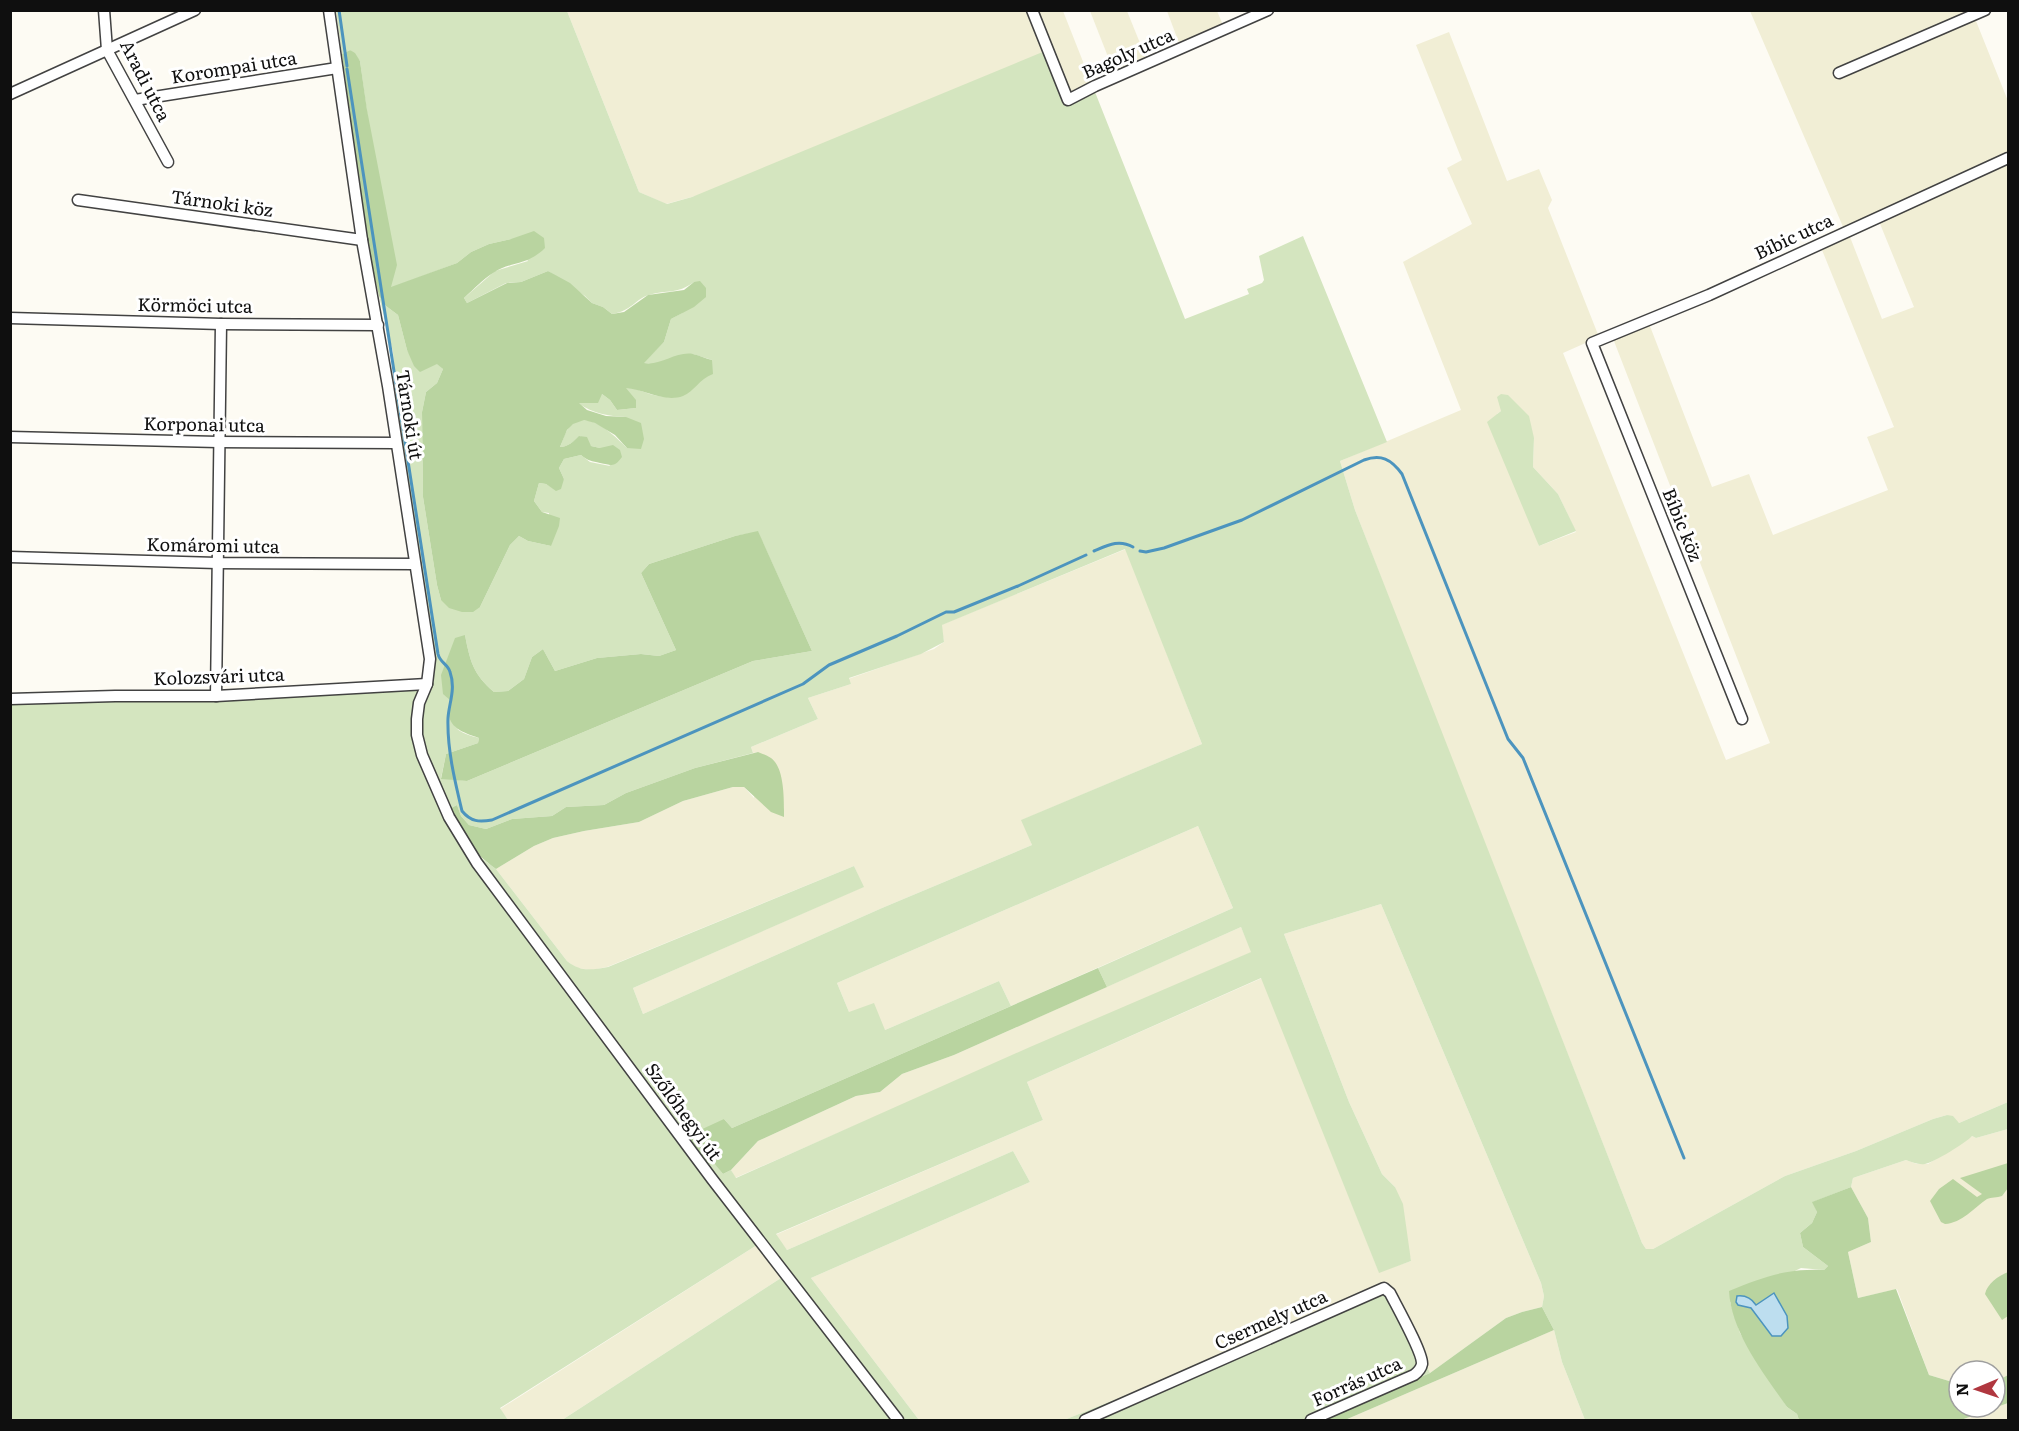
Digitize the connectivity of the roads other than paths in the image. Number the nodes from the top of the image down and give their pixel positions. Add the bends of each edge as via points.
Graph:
1 (104, 10) edge
2 (195, 10) edge
3 (329, 10) edge
4 (1032, 10) edge
5 (1268, 10) edge
6 (1985, 10) edge
7 (107, 50) junction
8 (337, 68) junction
9 (1839, 73) dead end
10 (10, 94) edge
11 (135, 100) junction
12 (2008, 158) edge
13 (168, 162) dead end
14 (78, 200) dead end
15 (362, 240) junction
16 (10, 318) edge
17 (221, 324) junction
18 (378, 325) junction
19 (1592, 343) joint
20 (10, 437) edge
21 (218, 442) junction
22 (396, 443) junction
23 (10, 557) edge
24 (217, 563) junction
25 (415, 564) junction
26 (428, 684) junction
27 (216, 696) junction
28 (10, 699) edge
29 (1742, 719) dead end
30 (449, 817) joint
31 (1418, 1372) joint
32 (898, 1420) edge
33 (1085, 1420) edge
34 (1311, 1420) edge

1 - 7 street, Aradi utca
2 - 7 street
3 - 8 street, Tárnoki út
4 - 5 street, Bagoly utca via 1068,100
6 - 9 street
7 - 10 street
7 - 11 street, Aradi utca
8 - 11 street, Korompai utca
8 - 15 street, Tárnoki út
11 - 13 street, Aradi utca
12 - 19 street, Bíbic utca via 1709,295
14 - 15 street, Tárnoki köz
15 - 18 street, Tárnoki út
16 - 17 street, Körmöci utca
17 - 18 street, Körmöci utca
17 - 21 street
18 - 22 street, Tárnoki út
19 - 29 street, Bíbic köz
20 - 21 street, Korponai utca
21 - 22 street, Korponai utca
21 - 24 street
22 - 25 street, Tárnoki út
23 - 24 street, Komáromi utca
24 - 25 street, Komáromi utca
24 - 27 street
25 - 26 street, Tárnoki út via 430,659
26 - 27 street, Kolozsvári utca
26 - 30 street, Tárnoki út via 419,703 417,735
27 - 28 street, Kolozsvári utca
30 - 32 street, Szőlőhegyi út via 488,880
31 - 33 street, Csermely utca via 1421,1358 1384,1288
31 - 34 street, Forrás utca

